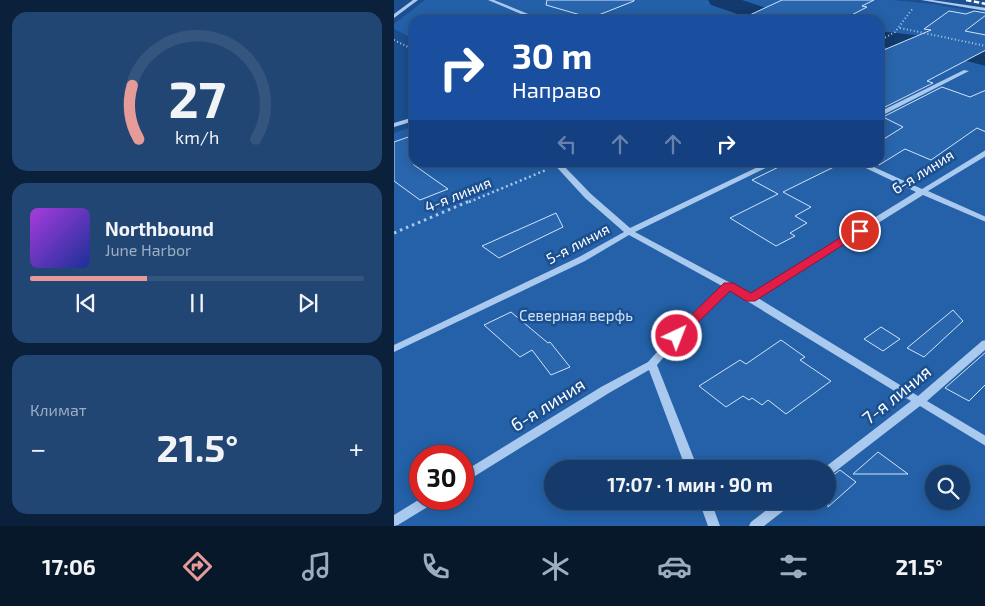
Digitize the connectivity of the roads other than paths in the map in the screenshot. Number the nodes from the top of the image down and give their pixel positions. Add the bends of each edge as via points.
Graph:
1 (416, 0) edge
2 (490, 0) edge
3 (923, 0) edge
4 (985, 10) edge
5 (528, 15) edge
6 (394, 16) edge
7 (966, 71) dead end
8 (884, 112) edge
9 (409, 120) edge
10 (394, 125) edge
11 (985, 152) edge
12 (559, 167) edge
13 (765, 167) edge
14 (867, 167) edge
15 (922, 192) junction
16 (985, 220) edge
17 (629, 232) junction
18 (728, 286) junction
19 (751, 298) junction
20 (985, 343) edge
21 (394, 349) edge
22 (652, 364) junction
23 (918, 402) junction
24 (985, 442) edge
25 (689, 460) edge
26 (836, 465) edge
27 (474, 471) edge
28 (412, 510) edge
29 (708, 510) edge
30 (775, 510) edge
31 (394, 521) edge
32 (714, 526) edge
33 (755, 526) edge

1 - 6 street
2 - 5 street
3 - 4 street
7 - 8 street
9 - 10 street
11 - 15 lane, 6-я линия
12 - 17 street
13 - 17 street, 5-я линия
14 - 15 street
15 - 16 street
15 - 19 lane, 6-я линия
17 - 18 street
17 - 21 street, 5-я линия via 582,259
18 - 19 street
18 - 22 street, 6-я линия via 689,322
19 - 23 street
20 - 23 street, 7-я линия
22 - 25 street
22 - 27 street, 6-я линия
23 - 24 street
23 - 26 street, 7-я линия
28 - 31 street
29 - 32 street
30 - 33 street

